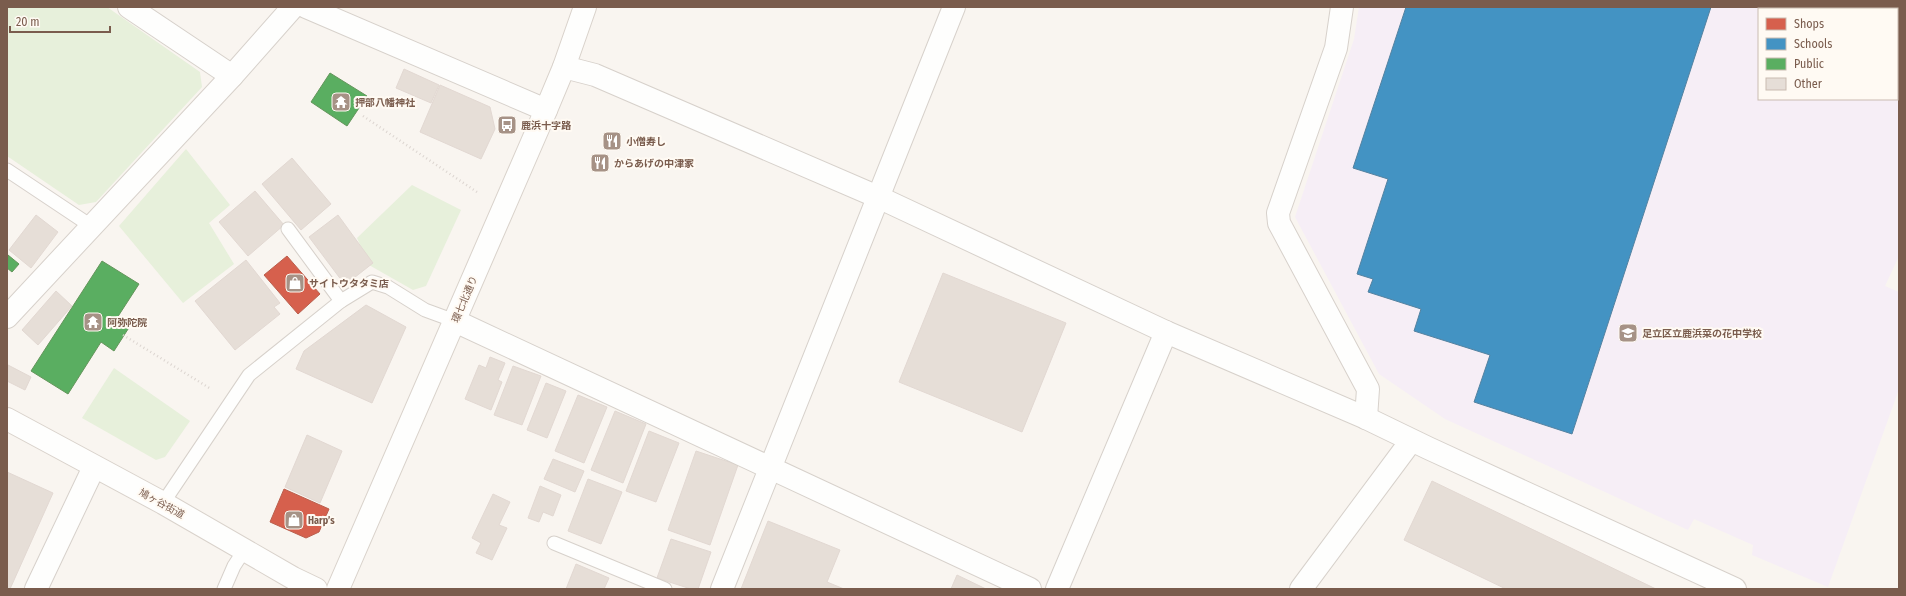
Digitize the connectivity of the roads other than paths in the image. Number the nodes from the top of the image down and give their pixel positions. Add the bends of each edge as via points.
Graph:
1 (129, 7) edge
2 (293, 7) edge
3 (306, 7) edge
4 (585, 7) edge
5 (954, 7) edge
6 (1342, 7) edge
7 (564, 68) junction
8 (232, 76) junction
9 (546, 110) junction
10 (7, 170) edge
11 (878, 197) junction
12 (91, 226) junction
13 (288, 229) dead end
14 (341, 301) junction
15 (7, 317) edge
16 (454, 321) junction
17 (1166, 332) junction
18 (1366, 418) junction
19 (7, 419) edge
20 (1412, 441) junction
21 (94, 467) junction
22 (771, 468) junction
23 (163, 503) junction
24 (554, 544) dead end
25 (245, 549) junction
26 (1709, 584) edge
27 (36, 589) edge
28 (224, 589) edge
29 (316, 589) edge
30 (338, 589) edge
31 (665, 589) edge
32 (722, 589) edge
33 (1030, 589) edge
34 (1058, 589) edge
35 (1301, 589) edge
36 (1735, 589) edge

1 - 8 street
2 - 8 street
3 - 9 street
4 - 7 street, 環七北通り
5 - 11 street
6 - 18 street via 1336,48 1278,212 1279,223 1368,389
7 - 9 street, 環七北通り
7 - 11 street via 595,75
8 - 12 street
9 - 16 street, 環七北通り
10 - 12 lane
11 - 17 street
11 - 22 street
12 - 15 street
13 - 14 lane
14 - 16 lane via 372,282 388,287 425,310
14 - 23 lane via 249,375
16 - 22 street
16 - 30 street, 環七北通り
17 - 18 street
17 - 34 street
18 - 20 street
19 - 21 street, 鳩ヶ谷街道
20 - 26 street
20 - 35 street
21 - 23 street, 鳩ヶ谷街道
21 - 27 street
22 - 32 street
22 - 33 street via 916,543
23 - 25 street, 鳩ヶ谷街道
24 - 31 lane
25 - 28 lane
25 - 29 street, 鳩ヶ谷街道
26 - 36 street

